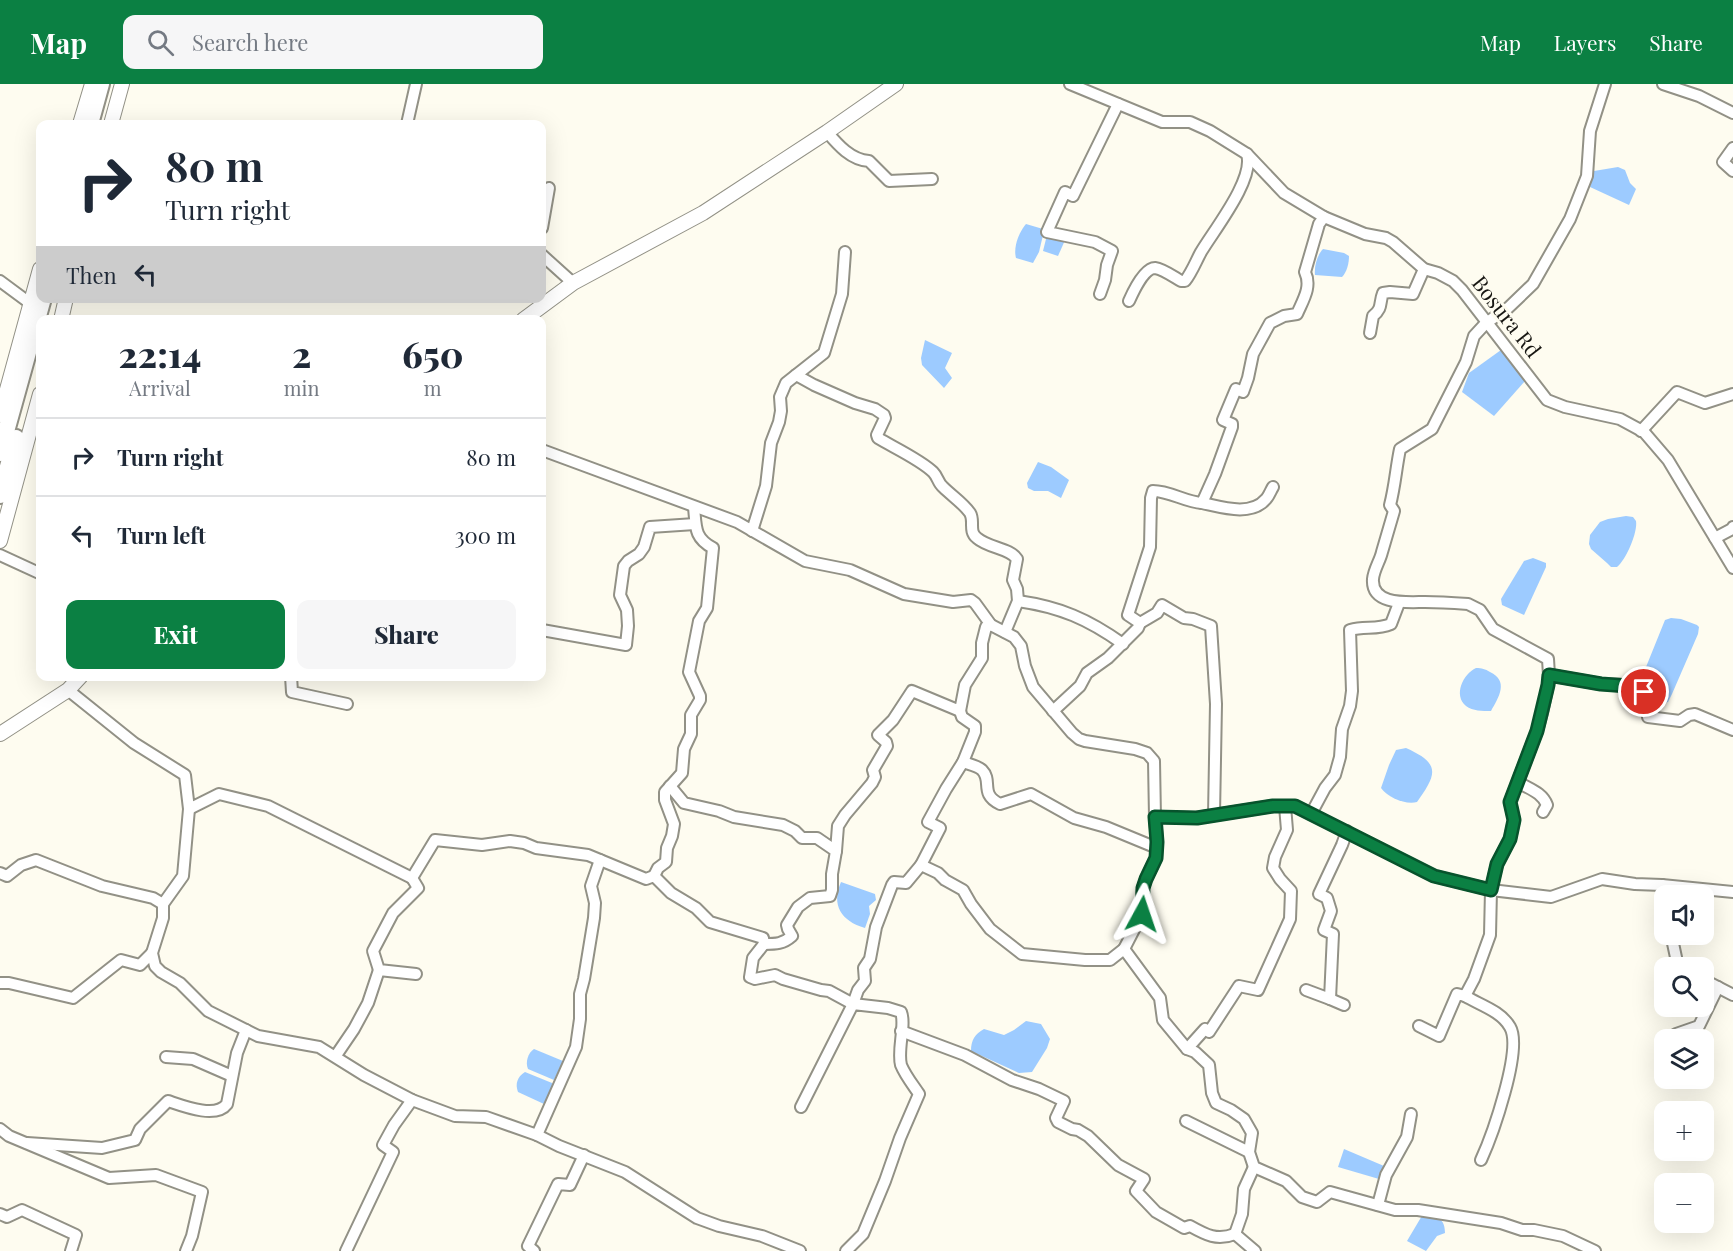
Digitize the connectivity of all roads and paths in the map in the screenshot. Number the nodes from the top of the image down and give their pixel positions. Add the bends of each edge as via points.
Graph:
1 (92, 84) edge
2 (101, 84) edge
3 (112, 84) edge
4 (122, 84) edge
5 (416, 84) edge
6 (896, 84) edge
7 (1070, 84) edge
8 (1605, 84) edge
9 (1663, 84) edge
10 (1118, 104) junction
11 (1733, 113) edge
12 (81, 120) edge
13 (91, 120) edge
14 (102, 120) edge
15 (112, 120) edge
16 (409, 120) edge
17 (827, 132) junction
18 (1733, 148) edge
19 (1247, 154) junction
20 (1733, 171) edge
21 (932, 179) dead end
22 (549, 188) dead end
23 (546, 203) edge
24 (1324, 217) junction
25 (845, 252) dead end
26 (546, 259) edge
27 (1424, 269) junction
28 (0, 281) edge
29 (573, 283) junction
30 (1100, 294) dead end
31 (36, 300) edge
32 (1129, 301) dead end
33 (36, 303) edge
34 (37, 303) edge
35 (546, 303) edge
36 (546, 303) edge
37 (530, 315) edge
38 (1486, 323) junction
39 (1370, 333) dead end
40 (36, 362) edge
41 (796, 375) junction
42 (1733, 394) edge
43 (36, 409) edge
44 (0, 415) edge
45 (1641, 431) junction
46 (546, 452) edge
47 (0, 453) edge
48 (1273, 487) dead end
49 (0, 495) edge
50 (1202, 503) junction
51 (694, 507) junction
52 (695, 524) junction
53 (1733, 526) edge
54 (752, 531) junction
55 (1715, 538) junction
56 (0, 541) edge
57 (0, 555) edge
58 (1733, 568) edge
59 (36, 572) edge
60 (1018, 601) junction
61 (1399, 603) junction
62 (1140, 622) junction
63 (991, 625) junction
64 (546, 631) edge
65 (1005, 632) junction
66 (1123, 644) junction
67 (1549, 675) junction
68 (76, 681) edge
69 (291, 681) edge
70 (68, 690) junction
71 (347, 704) dead end
72 (960, 711) junction
73 (1053, 711) junction
74 (1733, 730) edge
75 (0, 734) edge
76 (963, 762) junction
77 (1518, 782) junction
78 (670, 786) junction
79 (1285, 806) junction
80 (189, 809) junction
81 (1311, 813) junction
82 (1543, 813) dead end
83 (1214, 815) junction
84 (1155, 817) junction
85 (1347, 831) junction
86 (1156, 848) junction
87 (836, 851) junction
88 (600, 860) junction
89 (921, 865) junction
90 (0, 873) edge
91 (654, 876) junction
92 (412, 878) junction
93 (1662, 885) edge
94 (1491, 890) junction
95 (1714, 890) edge
96 (1733, 892) edge
97 (163, 904) junction
98 (764, 944) junction
99 (1124, 949) junction
100 (152, 953) junction
101 (379, 970) junction
102 (416, 974) dead end
103 (0, 983) edge
104 (1714, 985) edge
105 (1718, 987) junction
106 (1306, 990) dead end
107 (1733, 995) edge
108 (1465, 996) junction
109 (1330, 999) junction
110 (853, 1004) junction
111 (1344, 1005) dead end
112 (1419, 1026) dead end
113 (1690, 1029) edge
114 (246, 1030) junction
115 (901, 1031) junction
116 (1187, 1049) junction
117 (337, 1054) dead end
118 (166, 1057) dead end
119 (231, 1076) junction
120 (412, 1100) junction
121 (801, 1107) dead end
122 (1411, 1114) dead end
123 (1186, 1122) dead end
124 (0, 1129) edge
125 (537, 1135) junction
126 (27, 1143) junction
127 (1249, 1152) junction
128 (584, 1155) junction
129 (1481, 1160) dead end
130 (1254, 1167) junction
131 (1378, 1205) junction
132 (0, 1214) edge
133 (1235, 1234) junction
134 (71, 1251) edge
135 (186, 1251) edge
136 (346, 1251) edge
137 (534, 1251) edge
138 (800, 1251) edge
139 (846, 1251) edge
140 (1255, 1251) edge
141 (1595, 1251) edge

1 - 12 main road
2 - 13 highway
3 - 14 highway
4 - 15 main road
5 - 16 street
6 - 17 main road
7 - 10 street, Bosura Rd
8 - 38 street via 1590,131 1587,176 1570,219 1533,284
9 - 11 street
10 - 19 street, Bosura Rd via 1162,122 1190,122
10 - 30 street via 1073,196 1065,192 1047,232 1095,242 1112,251
17 - 21 street via 840,148 870,161 889,181
17 - 29 main road via 703,213
18 - 20 street via 1724,162
19 - 24 street, Bosura Rd via 1284,193
19 - 32 street via 1247,169 1238,194 1185,281 1153,268 1135,286
22 - 23 street
24 - 27 street, Bosura Rd via 1386,238
24 - 50 street via 1305,272 1308,285 1297,314 1270,323 1253,354 1243,392 1236,389 1223,420 1232,427
25 - 41 street via 842,294 824,353
26 - 29 street
27 - 38 street, Bosura Rd via 1453,281
27 - 39 street via 1413,294 1383,294
28 - 31 street
29 - 35 main road
33 - 44 main road
34 - 47 highway
36 - 37 main road
38 - 45 street, Bosura Rd via 1547,400 1620,419
38 - 61 street via 1474,336 1466,362 1432,429 1400,449 1390,505 1394,511 1373,580 1380,596
40 - 49 highway
41 - 54 street via 786,383 780,397 781,411 771,443 766,486
41 - 60 street via 884,415 878,438 933,472 972,516 974,536 1017,559 1013,580
42 - 45 street via 1704,403 1677,392
43 - 56 main road
45 - 55 street, Bosura Rd via 1668,460
46 - 51 street
48 - 50 street via 1266,500 1245,510
50 - 62 street via 1153,491 1150,547 1128,615
51 - 52 street
51 - 54 street
52 - 64 street via 650,527 644,548 624,566 620,595 627,610 626,645
52 - 78 street via 699,538 713,548 707,608 699,621 689,672 700,700 691,715 682,773
53 - 55 street
54 - 63 street via 805,561 850,570 904,594 952,602 970,600
55 - 58 street, Bosura Rd
57 - 59 street
60 - 65 street
60 - 66 street via 1070,613
61 - 67 street via 1475,606 1493,629 1548,659
61 - 81 street via 1391,624 1350,630 1352,691 1342,729 1340,757 1335,775
62 - 66 street
62 - 83 street via 1157,613 1162,605 1184,618 1211,626 1216,716
63 - 65 street
63 - 72 street via 986,627 982,658 965,685
65 - 73 street via 1022,646 1033,687
66 - 73 street via 1087,673 1080,686
67 - 74 street via 1628,686 1644,692 1648,717 1680,721 1695,714
67 - 77 street via 1539,722
68 - 70 main road
69 - 71 street via 292,692
70 - 75 main road
70 - 80 street via 134,743 185,775
72 - 76 street via 975,726
72 - 87 street via 912,691 878,735 887,746 873,770 872,783 838,826
73 - 84 street via 1079,739 1147,753 1155,769
76 - 86 street via 981,769 988,793 1000,804 1031,794 1074,818
76 - 89 street via 928,822 940,828
77 - 82 street via 1540,794 1547,805
77 - 94 street via 1510,802 1514,820 1510,839 1497,864
78 - 87 street via 684,803 783,825 802,838 817,838
78 - 91 street via 665,800 673,830 666,862
79 - 81 street
79 - 83 street
79 - 116 street via 1287,830 1273,868 1291,891 1290,919 1258,990 1239,986 1209,1032 1205,1029
80 - 92 street via 219,794 268,806
80 - 97 street via 183,876
81 - 85 street
83 - 84 street
84 - 86 street
85 - 94 street via 1434,876
85 - 109 street via 1319,894 1327,898 1332,911 1324,930 1333,934
86 - 99 street via 1156,858 1143,888 1142,914
87 - 98 street via 830,896 810,898 798,907 787,925 792,936 787,940
88 - 91 street via 646,879
88 - 92 street via 510,841 482,845 435,840
88 - 125 street via 591,886 594,918 580,994 576,1047
89 - 99 street via 963,890 990,929 1023,954 1110,960
89 - 110 street via 906,883 892,885 864,968 865,981
90 - 97 street via 7,876 36,860
91 - 98 street via 710,922 763,938
92 - 101 street via 418,888 393,913 373,951
93 - 94 street via 1602,879 1551,897
94 - 108 street via 1490,935
95 - 96 street
97 - 100 street via 163,918
98 - 110 street via 753,958 750,977 775,975 829,991
99 - 116 street via 1160,998 1163,1020
100 - 103 street via 140,965 121,960 73,998
100 - 114 street via 154,966 180,983 208,1011
101 - 102 street
101 - 117 street via 368,1003
104 - 105 street
105 - 107 street
105 - 113 street via 1699,1026
106 - 109 street
108 - 112 street via 1457,994 1439,1036
108 - 129 street via 1499,1014 1511,1027 1513,1037 1499,1115
109 - 111 street
110 - 115 street via 901,1012
110 - 121 street
114 - 119 street
114 - 120 street via 258,1036 320,1047 364,1076
115 - 133 street via 965,1055 1064,1101 1056,1118 1058,1122 1078,1130 1118,1165 1144,1179 1136,1191 1156,1212 1208,1235 1224,1238
115 - 139 street via 901,1064 919,1094 862,1234
116 - 127 street via 1209,1065 1216,1103 1244,1119 1252,1133
118 - 119 street via 193,1059
119 - 126 street via 224,1109 192,1109 168,1101 140,1129 135,1140 102,1149
120 - 125 street via 454,1116 486,1117
120 - 136 street via 383,1145 393,1152
122 - 131 street via 1407,1137 1386,1174
123 - 127 street
124 - 126 street
125 - 128 street
126 - 135 street via 109,1178 156,1175 202,1192
127 - 130 street
128 - 137 street via 570,1185 558,1184 528,1246
128 - 138 street via 625,1172 697,1218
130 - 131 street via 1286,1181 1302,1197 1317,1202 1330,1192
130 - 133 street via 1244,1189
131 - 141 street via 1563,1236
132 - 134 street via 7,1217 22,1210 76,1236
133 - 140 street

